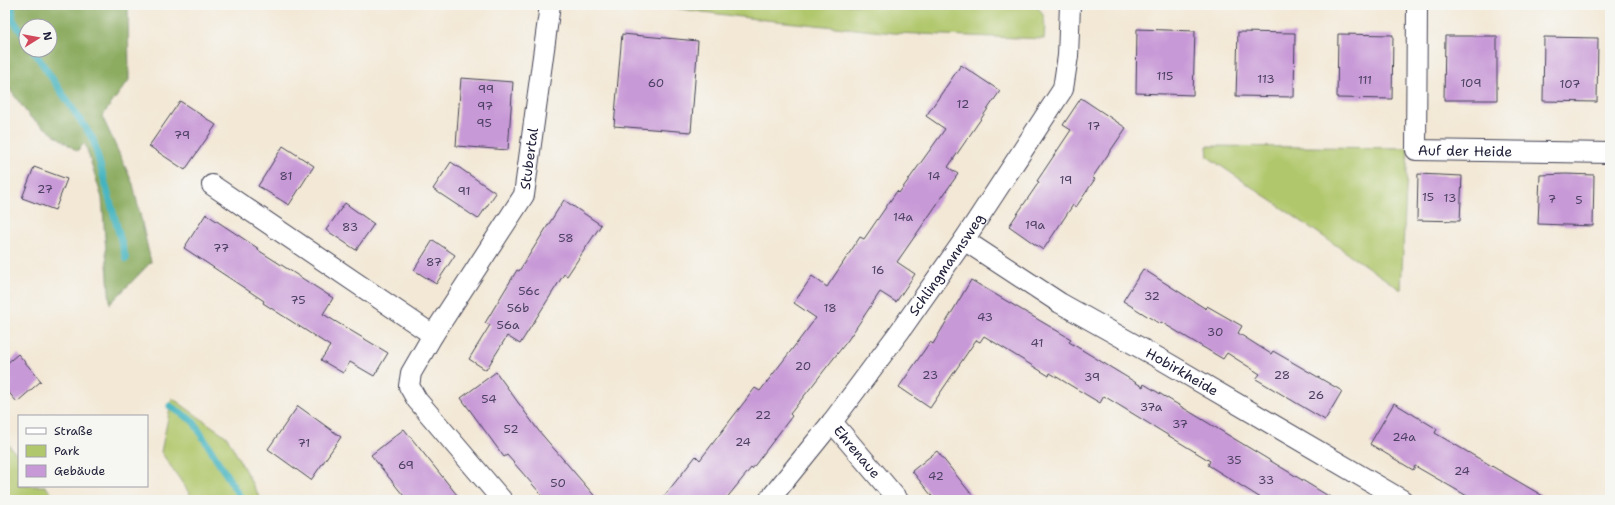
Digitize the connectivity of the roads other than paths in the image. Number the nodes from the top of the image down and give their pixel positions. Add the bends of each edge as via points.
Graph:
1 (550, 5) edge
2 (1070, 5) edge
3 (1417, 5) edge
4 (1610, 153) edge
5 (212, 185) dead end
6 (964, 240) junction
7 (433, 335) junction
8 (832, 422) junction
9 (502, 500) edge
10 (769, 500) edge
11 (898, 500) edge
12 (1402, 500) edge

1 - 7 street, Stubertal via 524,196
2 - 6 street, Schlingmannsweg via 1068,56 1063,89
3 - 4 street, Auf der Heide via 1416,150
5 - 7 street
6 - 8 street, Schlingmannsweg
6 - 12 street, Hobirkheide via 1060,303
7 - 9 street, Stubertal via 411,373 409,386 417,400
8 - 10 street, Schlingmannsweg
8 - 11 street, Ehrenaue

